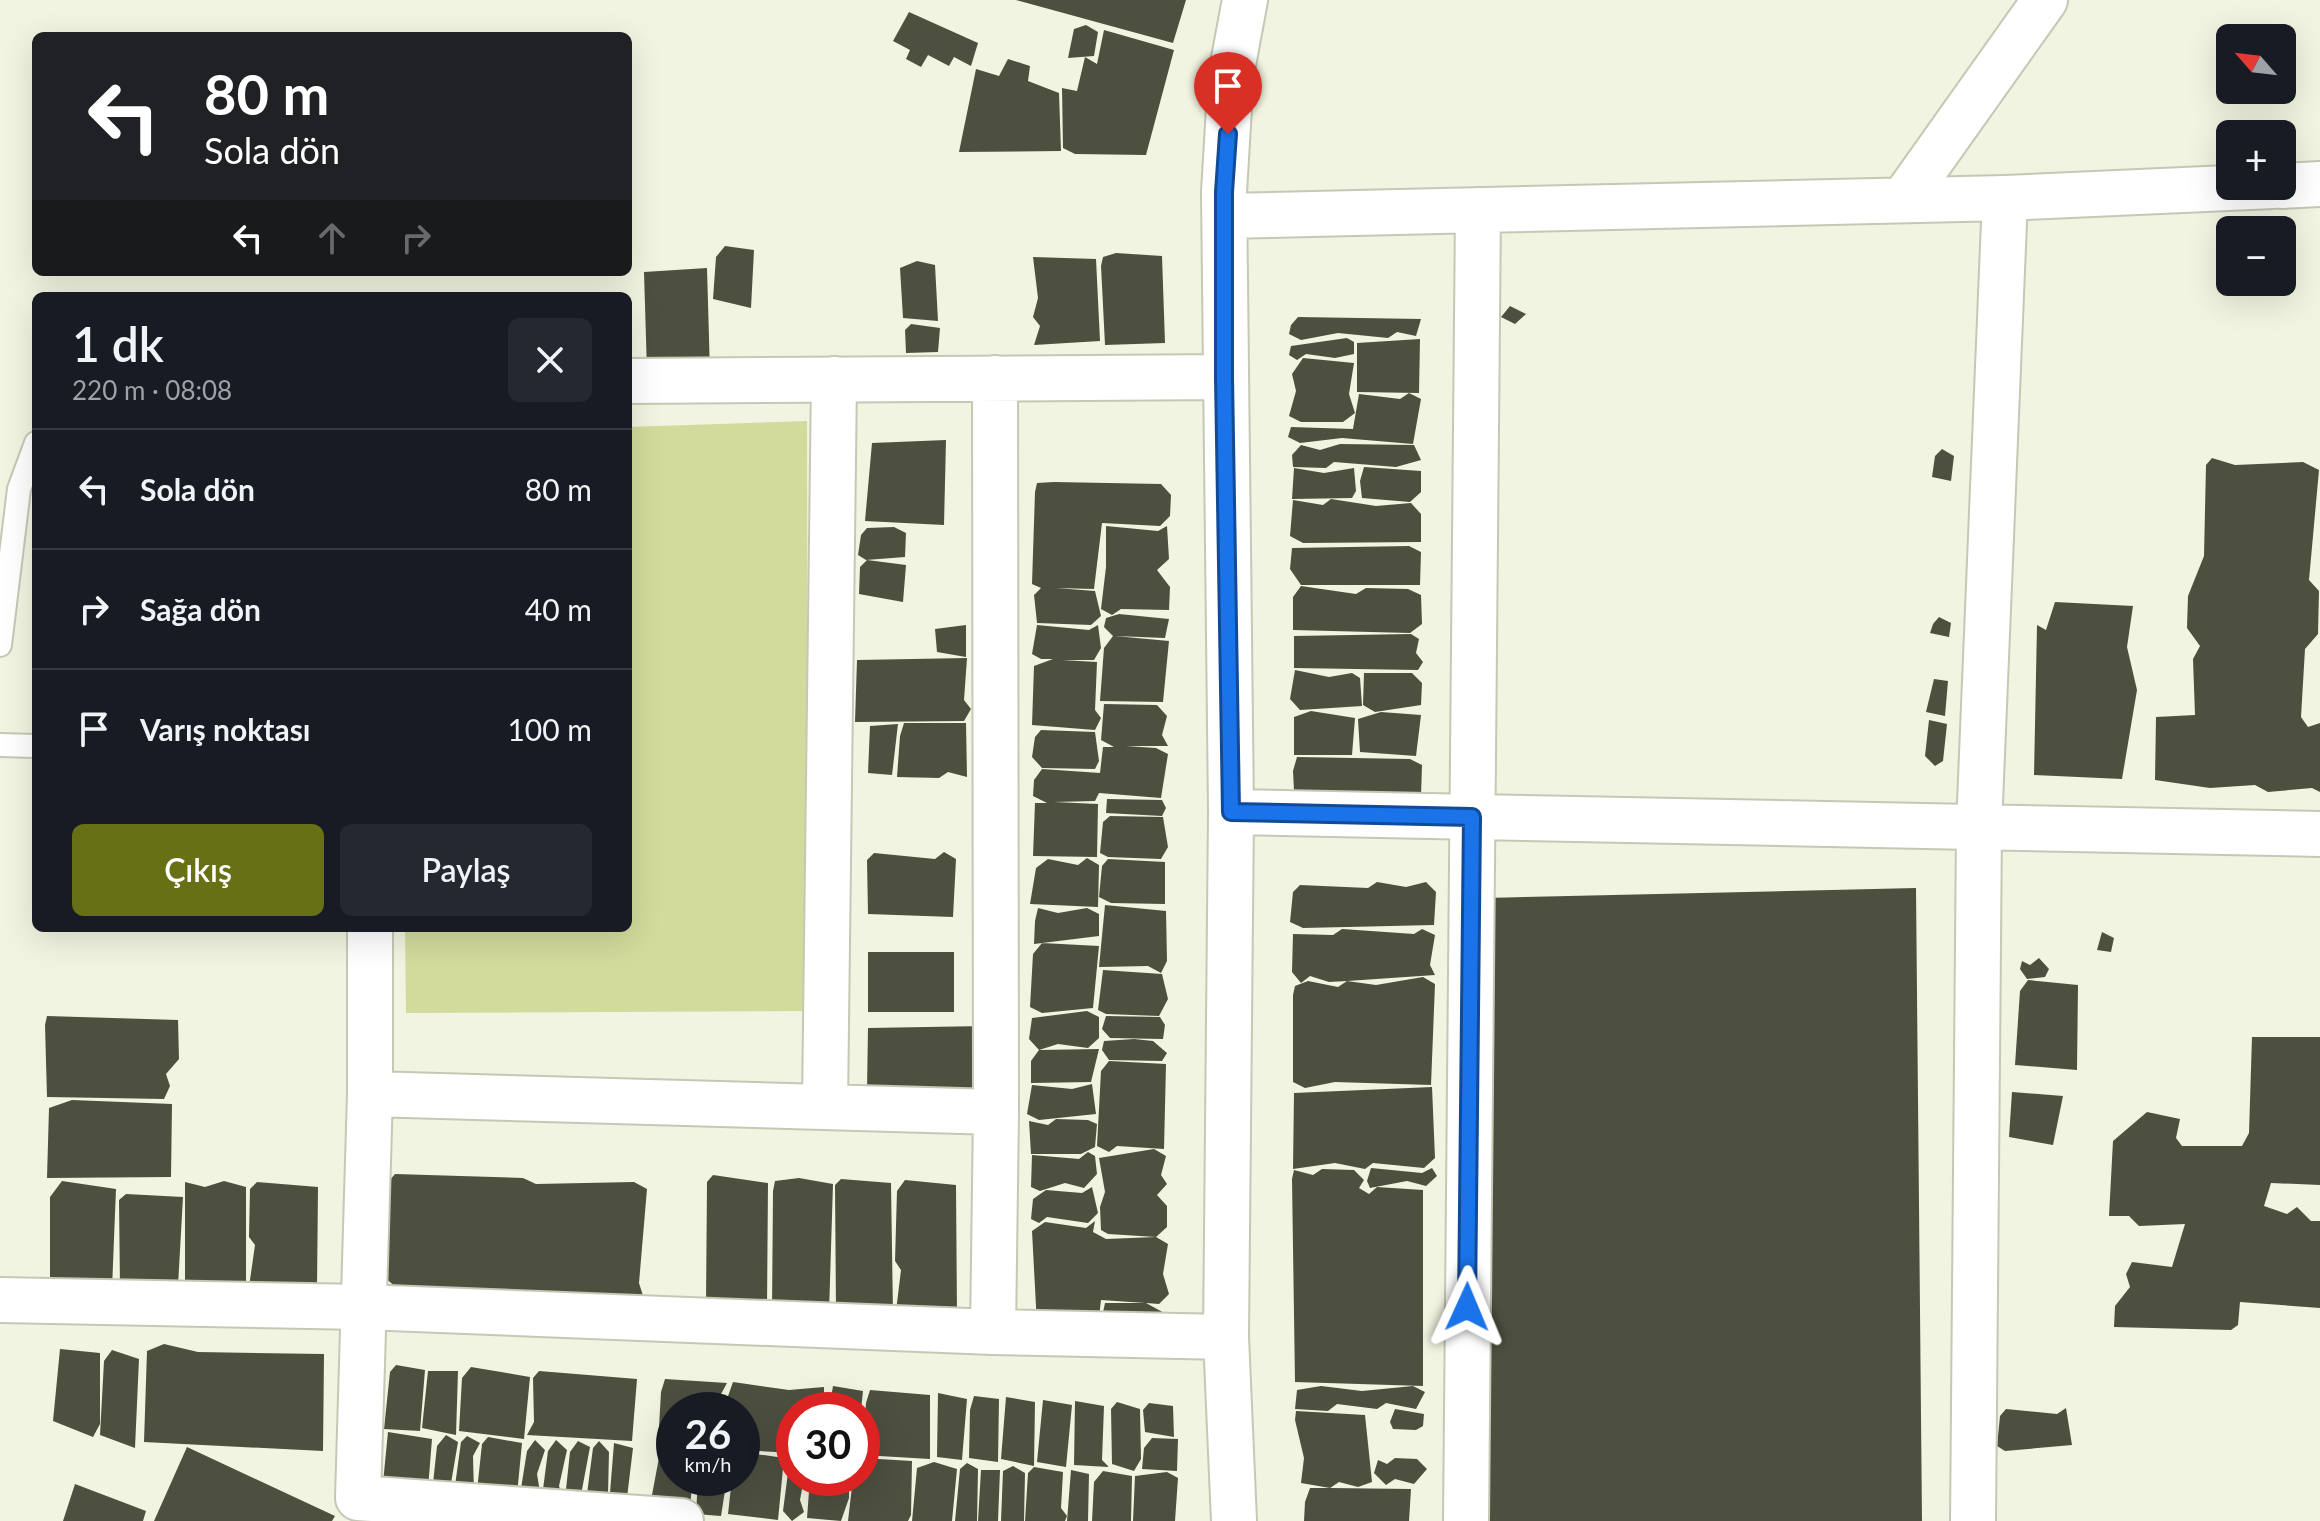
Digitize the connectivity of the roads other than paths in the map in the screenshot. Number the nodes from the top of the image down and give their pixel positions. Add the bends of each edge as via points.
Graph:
1 (1245, 0) edge
2 (2045, 0) edge
3 (2320, 184) edge
4 (2296, 185) edge
5 (2216, 189) edge
6 (2005, 198) junction
7 (1903, 200) junction
8 (1478, 210) junction
9 (1225, 216) junction
10 (1224, 377) junction
11 (995, 378) junction
12 (834, 379) junction
13 (632, 381) edge
14 (32, 454) edge
15 (0, 645) edge
16 (0, 745) edge
17 (32, 746) edge
18 (1231, 812) junction
19 (1472, 817) junction
20 (1979, 827) junction
21 (2320, 834) edge
22 (370, 932) edge
23 (370, 1094) junction
24 (825, 1105) junction
25 (996, 1112) junction
26 (0, 1300) edge
27 (363, 1307) junction
28 (993, 1332) junction
29 (1226, 1337) junction
30 (681, 1521) edge
31 (1234, 1521) edge
32 (1466, 1521) edge
33 (1973, 1521) edge

1 - 9 street via 1231,75
2 - 7 street
3 - 4 street
5 - 6 street
6 - 7 street
6 - 20 street
7 - 8 street
8 - 9 street
8 - 19 street
9 - 10 street
10 - 11 street
10 - 18 street
11 - 12 street
11 - 25 street
12 - 13 street
12 - 24 street
14 - 15 lane via 19,489
16 - 17 lane
18 - 19 street
18 - 29 street
19 - 20 street
19 - 32 street
20 - 21 street
20 - 33 street
22 - 23 street
23 - 24 street
23 - 27 street
24 - 25 street
25 - 28 street
26 - 27 street
27 - 28 street
27 - 30 street via 358,1498
28 - 29 street
29 - 31 street

